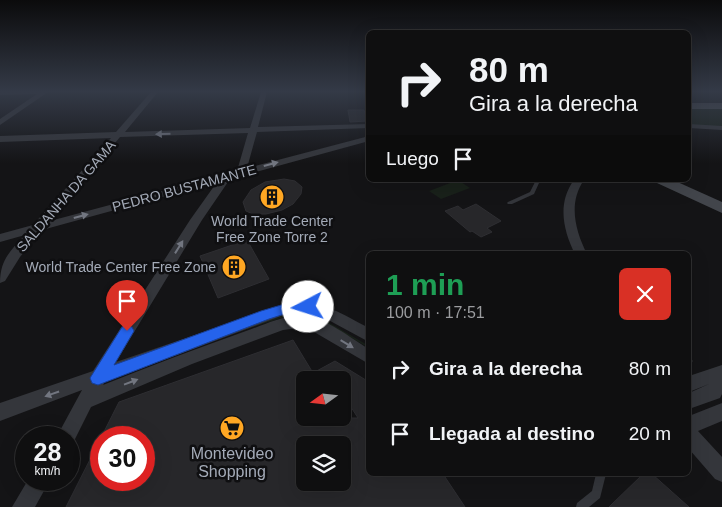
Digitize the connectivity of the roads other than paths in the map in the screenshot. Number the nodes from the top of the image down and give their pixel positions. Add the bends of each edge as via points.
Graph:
1 (11, 116) edge
2 (135, 116) edge
3 (257, 116) edge
4 (0, 123) edge
5 (366, 126) edge
6 (691, 126) edge
7 (720, 128) edge
8 (252, 130) junction
9 (119, 135) junction
10 (0, 139) edge
11 (366, 139) edge
12 (241, 173) junction
13 (226, 177) junction
14 (578, 182) edge
15 (666, 182) edge
16 (690, 182) edge
17 (537, 183) dead end
18 (722, 196) edge
19 (510, 203) dead end
20 (722, 208) edge
21 (38, 228) junction
22 (0, 238) edge
23 (580, 251) edge
24 (0, 278) edge
25 (366, 334) edge
26 (366, 355) edge
27 (720, 373) edge
28 (98, 378) junction
29 (691, 383) edge
30 (691, 400) edge
31 (86, 401) junction
32 (0, 412) edge
33 (722, 412) edge
34 (691, 424) edge
35 (72, 426) edge
36 (691, 437) edge
37 (722, 472) edge
38 (600, 476) edge
39 (33, 491) edge
40 (24, 507) edge
41 (581, 507) edge

1 - 4 street
2 - 9 street, SALDANHA DA GAMA
3 - 8 street
5 - 8 street
6 - 7 street
8 -> 9 street
8 - 12 street
9 - 10 street
9 - 21 street, SALDANHA DA GAMA
12 -> 11 street, PEDRO BUSTAMANTE
12 - 13 street, PEDRO BUSTAMANTE
21 -> 13 street, PEDRO BUSTAMANTE
28 -> 13 street
14 - 23 street via 570,193 569,208
15 - 20 street
16 - 18 street
17 - 19 lane via 532,194
21 - 22 street, PEDRO BUSTAMANTE
21 - 24 street, SALDANHA DA GAMA
25 - 28 street via 326,312 308,307 288,308
31 -> 26 street via 224,345 288,323 306,322 318,326
27 - 29 street
27 - 30 street via 714,392
28 - 31 street
28 -> 32 street
31 - 35 street
33 - 34 street
36 - 37 street
38 - 41 lane via 596,494
39 - 40 street

